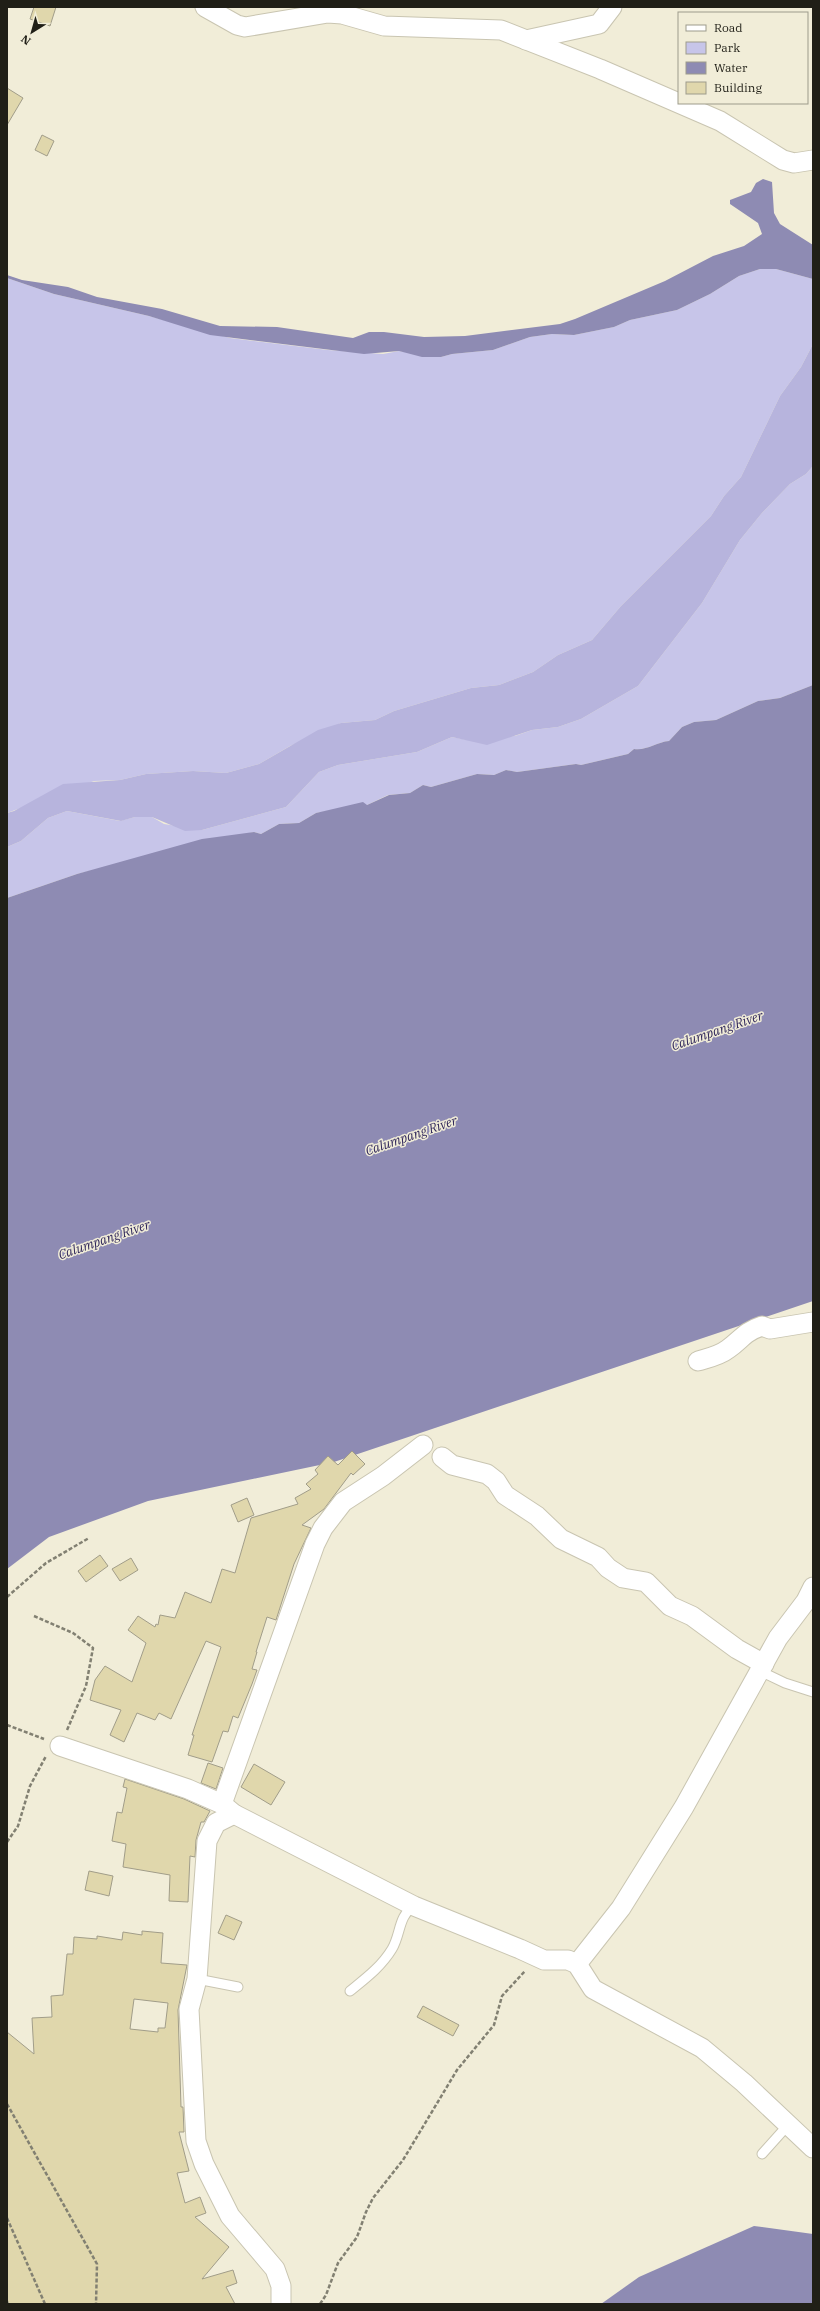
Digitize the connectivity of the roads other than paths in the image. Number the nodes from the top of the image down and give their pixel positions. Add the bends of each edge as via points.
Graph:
1 (205, 7) edge
2 (612, 7) edge
3 (526, 40) junction
4 (678, 103) edge
5 (679, 104) edge
6 (813, 160) edge
7 (813, 1322) edge
8 (698, 1361) dead end
9 (423, 1446) dead end
10 (442, 1456) dead end
11 (813, 1588) edge
12 (762, 1668) junction
13 (813, 1692) edge
14 (60, 1746) road end
15 (228, 1809) junction
16 (414, 1906) junction
17 (577, 1964) junction
18 (197, 1979) junction
19 (238, 1987) dead end
20 (350, 1991) dead end
21 (788, 2125) junction
22 (813, 2148) edge
23 (762, 2154) dead end
24 (281, 2304) edge

1 - 3 street via 245,27 328,13 342,14 384,26 501,30
2 - 3 street via 599,24
3 - 4 street
5 - 6 street via 720,121 783,160 794,163
7 - 8 street via 770,1329 762,1326 748,1331 718,1355
9 - 15 street via 384,1476 342,1502 323,1528 312,1552
10 - 12 street via 452,1465 487,1474 496,1481 505,1495 536,1516 561,1539 598,1557 623,1578 646,1582 670,1606 692,1616
11 - 12 street via 778,1638
12 - 13 lane via 784,1683
12 - 17 street via 680,1814 621,1908
14 - 15 street via 180,1786
15 - 16 street
15 - 18 street via 216,1823 207,1840
16 - 17 street via 544,1960 568,1960
16 - 20 lane via 407,1910 393,1948 376,1970
17 - 21 street via 593,1989 702,2048
18 - 19 lane
18 - 24 street via 189,2009 196,2141 204,2164 230,2216 275,2269 282,2286
21 - 22 street
21 - 23 lane

